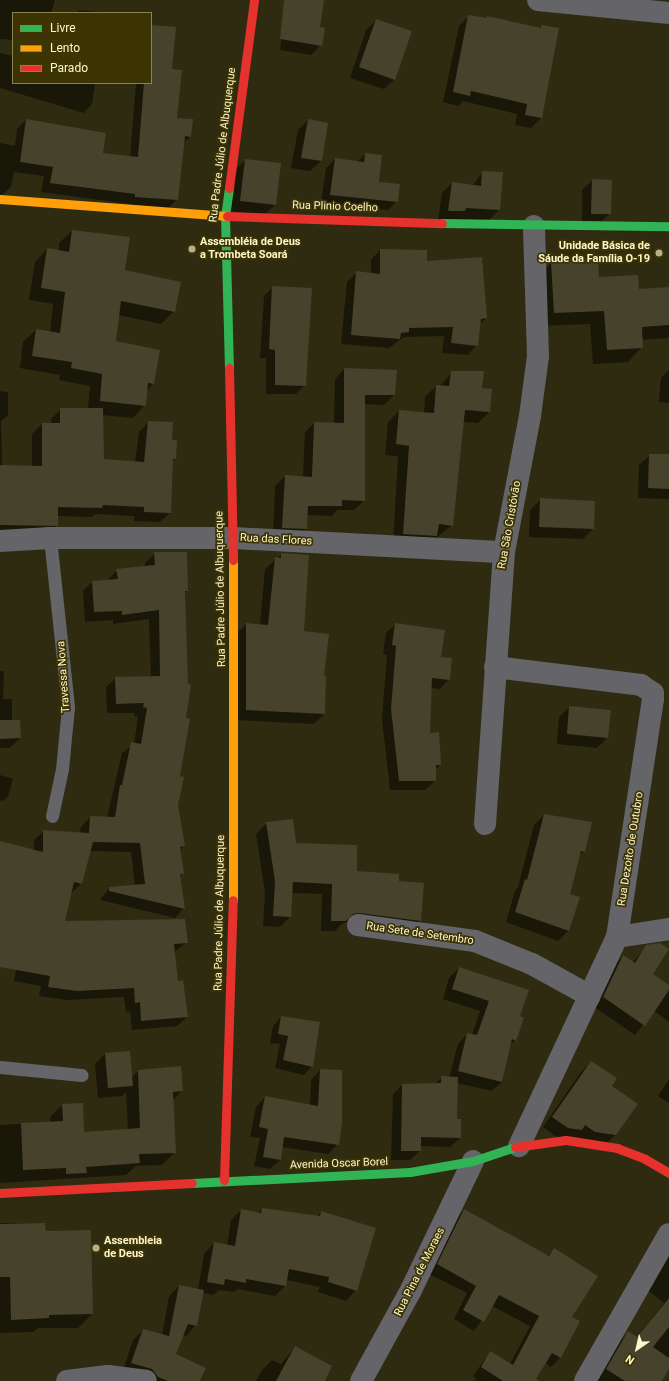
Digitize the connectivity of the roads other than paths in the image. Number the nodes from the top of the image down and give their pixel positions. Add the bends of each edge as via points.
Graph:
1 (254, 0) edge
2 (538, 0) edge
3 (669, 13) edge
4 (0, 199) edge
5 (225, 216) junction
6 (534, 226) junction
7 (669, 226) edge
8 (50, 538) junction
9 (233, 538) junction
10 (0, 540) edge
11 (504, 552) junction
12 (495, 667) junction
13 (52, 816) dead end
14 (485, 824) dead end
15 (358, 925) dead end
16 (669, 929) edge
17 (617, 937) junction
18 (590, 996) junction
19 (0, 1067) edge
20 (82, 1075) dead end
21 (519, 1146) junction
22 (474, 1161) junction
23 (669, 1173) edge
24 (224, 1180) junction
25 (0, 1193) edge
26 (669, 1234) edge
27 (67, 1381) edge
28 (146, 1381) edge
29 (361, 1381) edge
30 (585, 1381) edge

1 - 5 street, Rua Padre Júlio de Albuquerque
2 - 3 street
4 - 5 street, Rua Plinio Coelho
5 - 6 street, Rua Plinio Coelho
5 - 9 street, Rua Padre Júlio de Albuquerque
6 - 7 street, Rua Plinio Coelho
6 - 11 street, Rua São Cristóvão via 538,356 530,416
8 - 9 street, Rua das Flores
8 - 10 street, Rua das Flores
8 - 13 lane, Travessa Nova via 68,706 62,769
9 - 11 street, Rua das Flores
9 - 24 street, Rua Padre Júlio de Albuquerque via 234,866
11 - 12 street, Rua São Cristóvão
12 - 14 street, Rua São Cristóvão
12 - 17 street, Rua Dezoito de Outubro via 641,685 653,693
15 - 18 street, Rua Sete de Setembro via 475,941 532,964
16 - 17 street
17 - 18 street, Rua Dezoito de Outubro
18 - 21 street, Rua Dezoito de Outubro
19 - 20 lane
21 - 22 street, Avenida Oscar Borel
21 - 23 street, Avenida Oscar Borel via 566,1140 591,1142 617,1148 645,1159
22 - 24 street, Avenida Oscar Borel via 410,1172
22 - 29 street, Rua Pina de Moraes via 411,1290
24 - 25 street, Avenida Oscar Borel
26 - 30 street
27 - 28 street via 108,1376

